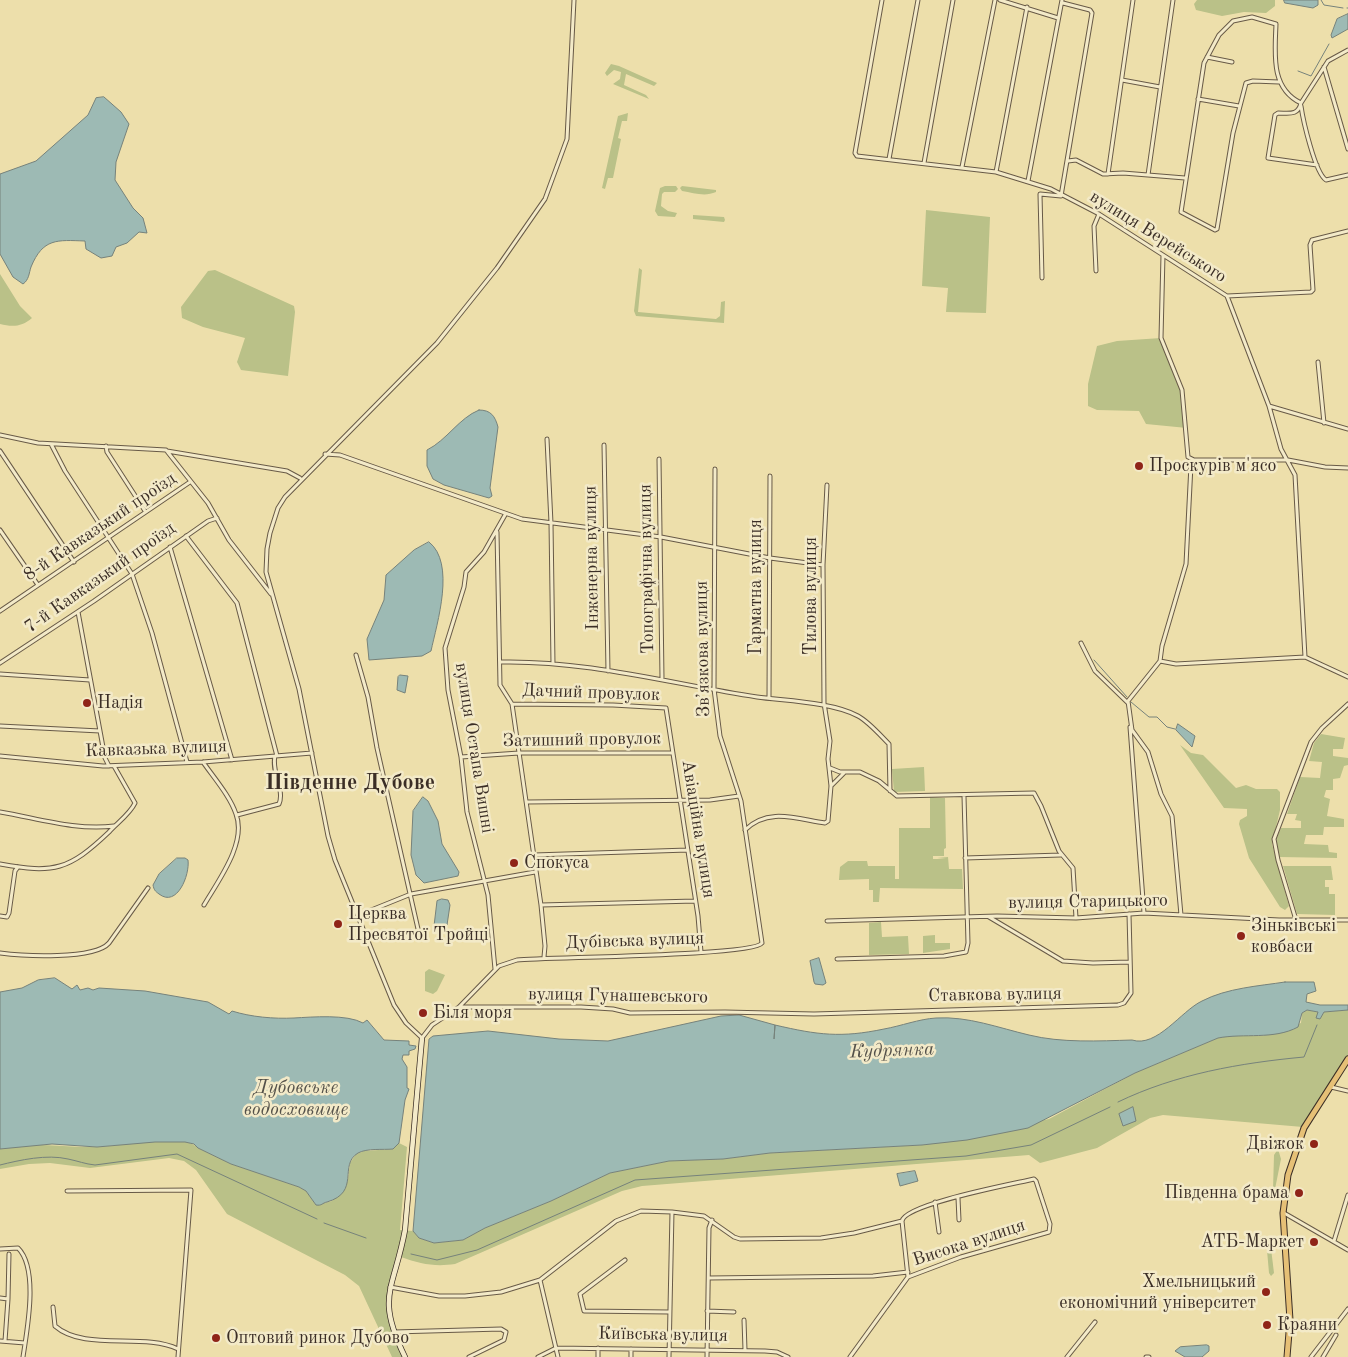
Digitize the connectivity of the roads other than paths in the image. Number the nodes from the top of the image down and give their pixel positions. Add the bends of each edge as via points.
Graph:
1 (574, 0) edge
2 (882, 0) edge
3 (918, 0) edge
4 (953, 0) edge
5 (995, 0) edge
6 (1000, 0) edge
7 (1134, 0) edge
8 (1173, 0) edge
9 (1062, 1) edge
10 (1027, 7) junction
11 (1058, 18) junction
12 (1348, 50) edge
13 (1207, 57) junction
14 (1232, 62) dead end
15 (1324, 67) junction
16 (1122, 80) junction
17 (1279, 82) junction
18 (1160, 87) junction
19 (1198, 99) junction
20 (1301, 103) junction
21 (1239, 106) junction
22 (1299, 110) junction
23 (1302, 115) junction
24 (1348, 149) edge
25 (889, 159) junction
26 (1068, 161) junction
27 (924, 163) junction
28 (1318, 165) junction
29 (962, 167) junction
30 (996, 172) junction
31 (1108, 174) junction
32 (1148, 175) junction
33 (1348, 175) edge
34 (1185, 178) junction
35 (1028, 181) junction
36 (1061, 196) junction
37 (1099, 214) junction
38 (1348, 231) edge
39 (1163, 254) junction
40 (1096, 270) dead end
41 (1042, 278) dead end
42 (1226, 296) junction
43 (1318, 362) dead end
44 (1269, 406) junction
45 (1324, 423) junction
46 (1348, 429) edge
47 (0, 435) edge
48 (547, 439) dead end
49 (51, 444) junction
50 (604, 445) dead end
51 (106, 446) junction
52 (0, 450) edge
53 (166, 450) junction
54 (324, 454) junction
55 (659, 459) dead end
56 (1194, 460) junction
57 (1288, 460) junction
58 (1348, 468) edge
59 (714, 469) dead end
60 (770, 476) dead end
61 (300, 478) junction
62 (190, 482) junction
63 (827, 485) dead end
64 (146, 511) junction
65 (505, 515) junction
66 (218, 518) junction
67 (551, 523) junction
68 (606, 529) junction
69 (0, 530) edge
70 (497, 531) junction
71 (186, 536) junction
72 (660, 537) junction
73 (109, 538) junction
74 (170, 546) junction
75 (715, 547) junction
76 (770, 558) junction
77 (74, 562) junction
78 (823, 565) junction
79 (132, 574) junction
80 (38, 585) junction
81 (274, 599) junction
82 (1, 609) edge
83 (78, 612) junction
84 (1081, 643) dead end
85 (356, 655) dead end
86 (1305, 657) junction
87 (1160, 661) junction
88 (500, 662) junction
89 (0, 663) edge
90 (553, 664) junction
91 (608, 671) junction
92 (0, 674) edge
93 (1348, 677) edge
94 (662, 678) junction
95 (90, 680) junction
96 (714, 689) junction
97 (769, 698) junction
98 (1128, 701) junction
99 (512, 704) junction
100 (1348, 704) edge
101 (826, 707) junction
102 (668, 711) joint
103 (0, 726) edge
104 (100, 731) junction
105 (1135, 735) junction
106 (1130, 736) junction
107 (312, 753) junction
108 (519, 753) junction
109 (673, 753) junction
110 (0, 756) edge
111 (276, 756) junction
112 (461, 757) junction
113 (232, 760) junction
114 (188, 762) junction
115 (203, 762) junction
116 (109, 766) junction
117 (114, 766) junction
118 (829, 766) junction
119 (845, 772) junction
120 (831, 786) junction
121 (890, 791) junction
122 (739, 796) junction
123 (964, 796) junction
124 (679, 801) junction
125 (527, 802) junction
126 (0, 812) edge
127 (237, 815) junction
128 (744, 824) joint
129 (115, 826) junction
130 (745, 830) junction
131 (688, 850) junction
132 (534, 855) junction
133 (1061, 855) junction
134 (965, 858) junction
135 (0, 864) edge
136 (18, 867) junction
137 (535, 872) junction
138 (485, 880) junction
139 (148, 888) dead end
140 (411, 894) junction
141 (695, 901) junction
142 (204, 905) dead end
143 (541, 905) junction
144 (1144, 913) junction
145 (1129, 914) junction
146 (1181, 914) junction
147 (359, 915) junction
148 (0, 916) edge
149 (997, 916) junction
150 (988, 917) junction
151 (966, 918) junction
152 (1076, 918) junction
153 (1296, 920) junction
154 (1348, 920) edge
155 (828, 921) dead end
156 (996, 922) junction
157 (418, 929) dead end
158 (701, 952) junction
159 (0, 953) edge
160 (544, 958) junction
161 (837, 959) dead end
162 (1130, 962) junction
163 (495, 969) junction
164 (459, 1007) junction
165 (776, 1014) joint
166 (422, 1038) junction
167 (1348, 1060) edge
168 (1330, 1087) junction
169 (1348, 1091) edge
170 (67, 1191) dead end
171 (1348, 1195) edge
172 (958, 1198) junction
173 (936, 1202) junction
174 (672, 1212) junction
175 (1283, 1212) junction
176 (712, 1220) junction
177 (959, 1220) dead end
178 (902, 1221) junction
179 (939, 1232) dead end
180 (1334, 1242) junction
181 (0, 1249) edge
182 (1348, 1250) edge
183 (9, 1254) dead end
184 (624, 1260) dead end
185 (908, 1272) junction
186 (908, 1277) junction
187 (708, 1278) junction
188 (540, 1280) junction
189 (390, 1287) junction
190 (0, 1298) edge
191 (8, 1299) junction
192 (53, 1307) dead end
193 (1348, 1309) edge
194 (707, 1311) junction
195 (669, 1312) junction
196 (734, 1312) dead end
197 (744, 1320) dead end
198 (1095, 1322) dead end
199 (394, 1332) junction
200 (1336, 1335) dead end
201 (0, 1341) edge
202 (5, 1341) junction
203 (25, 1343) junction
204 (556, 1348) junction
205 (598, 1348) junction
206 (179, 1349) junction
207 (631, 1349) junction
208 (669, 1350) junction
209 (707, 1350) junction
210 (746, 1350) junction
211 (23, 1357) edge
212 (178, 1357) edge
213 (405, 1357) edge
214 (469, 1357) edge
215 (538, 1357) edge
216 (558, 1357) edge
217 (598, 1357) edge
218 (631, 1357) edge
219 (669, 1357) edge
220 (707, 1357) edge
221 (788, 1357) edge
222 (850, 1357) edge
223 (1067, 1357) edge
224 (1287, 1357) edge
225 (1311, 1357) edge
226 (1323, 1357) edge

1 - 54 street via 567,139 545,198 438,344
2 - 25 street, вулиця Верейського via 855,153
3 - 25 street
4 - 27 street
5 - 29 street
6 - 10 street
7 - 16 street
8 - 18 street
9 - 11 street
9 - 26 street via 1092,13
10 - 11 street
10 - 30 street
11 - 35 street
12 - 15 street via 1330,58
13 - 14 street
13 - 17 street via 1219,35 1233,21 1252,17 1274,22
13 - 19 street
15 - 20 street
15 - 24 street
16 - 18 street
16 - 31 street
17 - 20 street
17 - 21 street via 1249,81
18 - 32 street
19 - 21 street
19 - 34 street
20 - 22 street
20 - 23 street
21 - 34 street via 1215,230 1181,212
22 - 23 street
22 - 28 street via 1276,114 1268,158
23 - 28 street
25 - 27 street, вулиця Верейського
26 - 31 street via 1076,160
26 - 36 street
27 - 29 street, вулиця Верейського
28 - 33 street via 1326,180
29 - 30 street, вулиця Верейського
30 - 35 street, вулиця Верейського
31 - 32 street
32 - 34 street
35 - 36 street, вулиця Верейського
36 - 37 street, вулиця Верейського
36 - 41 street via 1040,194
37 - 39 street, вулиця Верейського
37 - 40 street via 1094,226
38 - 42 street via 1312,240 1311,292
39 - 42 street, вулиця Верейського
39 - 56 street via 1161,338 1182,390 1188,456
42 - 44 street, вулиця Верейського
43 - 45 street
44 - 45 street
44 - 57 street, вулиця Верейського via 1281,450
45 - 46 street
47 - 49 street
48 - 67 street
49 - 51 street
49 - 73 street
50 - 68 street, Інженерна вулиця
51 - 53 street
51 - 64 street
52 - 77 street
53 - 61 street via 287,471
53 - 62 street
54 - 61 street
54 - 65 street via 347,458
55 - 72 street, Топографічна вулиця
56 - 57 street
56 - 87 street via 1191,465 1186,564
57 - 58 street
57 - 86 street, вулиця Верейського via 1295,475
59 - 75 street, Звʼязкова вулиця
60 - 76 street, Гарматна вулиця
61 - 81 street via 278,508 267,549 266,572
62 - 64 street, 8-й Кавказький проїзд
62 - 66 street
63 - 78 street, Тилова вулиця
64 - 73 street, 8-й Кавказький проїзд
65 - 67 street
65 - 70 street, вулиця Остапа Вишні
66 - 71 street, 7-й Кавказький проїзд
66 - 81 street via 229,540
67 - 68 street
67 - 90 street
68 - 72 street
68 - 91 street, Інженерна вулиця
69 - 80 street
70 - 88 street
70 - 112 street, вулиця Остапа Вишні via 466,572 445,648 448,690
71 - 74 street, 7-й Кавказький проїзд
71 - 111 street via 237,603
72 - 75 street
72 - 94 street, Топографічна вулиця
73 - 77 street, 8-й Кавказький проїзд
73 - 79 street
74 - 79 street, 7-й Кавказький проїзд
74 - 113 street
75 - 76 street
75 - 96 street, Звʼязкова вулиця
76 - 78 street
76 - 97 street, Гарматна вулиця
77 - 80 street, 8-й Кавказький проїзд
78 - 101 street, Тилова вулиця
79 - 83 street, 7-й Кавказький проїзд
79 - 114 street
80 - 82 street, 8-й Кавказький проїзд
81 - 107 street
83 - 89 street, 7-й Кавказький проїзд
83 - 95 street
84 - 98 street via 1095,671
85 - 140 street
86 - 87 street via 1176,664
86 - 93 street
87 - 98 street
88 - 90 street
88 - 99 street via 501,689
90 - 91 street
91 - 94 street
92 - 95 street
94 - 96 street
95 - 104 street
96 - 97 street
96 - 122 street, Звʼязкова вулиця via 720,736
97 - 101 street
98 - 105 street
98 - 106 street
99 - 102 street, Дачний провулок via 662,707
99 - 108 street
100 - 153 street via 1311,742 1274,839
101 - 118 street, Тилова вулиця
101 - 121 street via 858,716 889,744
102 - 109 street, Авіаційна вулиця
103 - 104 street
104 - 116 street
105 - 106 street
105 - 146 street via 1148,752 1172,816
106 - 144 street
107 - 111 street, Кавказька вулиця
107 - 147 street via 328,836
108 - 109 street, Затишний провулок
108 - 112 street, Затишний провулок
108 - 125 street
109 - 124 street, Авіаційна вулиця
110 - 116 street, Кавказька вулиця via 70,765
111 - 113 street, Кавказька вулиця
111 - 127 street via 274,770 281,795 279,804
112 - 138 street, вулиця Остапа Вишні via 467,812
113 - 115 street, Кавказька вулиця
114 - 115 street, Кавказька вулиця
114 - 117 street, Кавказька вулиця
115 - 127 street
116 - 117 street, Кавказька вулиця
117 - 129 street via 135,803
118 - 119 street
118 - 120 street, Тилова вулиця
119 - 120 street
119 - 121 street via 860,772 879,781
120 - 130 street, Тилова вулиця via 828,822 780,815 756,820
121 - 123 street via 897,796
122 - 124 street
122 - 128 street, Звʼязкова вулиця
123 - 133 street via 1034,793
123 - 134 street
124 - 125 street
124 - 131 street, Авіаційна вулиця
125 - 132 street
126 - 129 street via 65,824 98,828
127 - 142 street via 236,848
128 - 130 street, Дубівська вулиця
129 - 136 street via 66,866 50,869
130 - 158 street, Дубівська вулиця via 762,943 756,948
131 - 132 street
131 - 141 street, Авіаційна вулиця
132 - 137 street
133 - 134 street
133 - 152 street via 1073,868
134 - 151 street
135 - 136 street
136 - 148 street via 9,913 7,918
137 - 138 street
137 - 143 street
138 - 140 street
138 - 163 street, вулиця Остапа Вишні
139 - 159 street via 100,950 74,955
140 - 147 street
140 - 157 street
141 - 143 street
141 - 158 street, Авіаційна вулиця
143 - 160 street
144 - 145 street, вулиця Старицького
144 - 146 street, вулиця Старицького
145 - 152 street, вулиця Старицького
145 - 162 street, Ставкова вулиця
146 - 153 street, вулиця Старицького
147 - 166 street via 398,1013
149 - 150 street, вулиця Старицького
149 - 152 street, вулиця Старицького
149 - 156 street
150 - 151 street, вулиця Старицького
150 - 156 street
151 - 155 street, вулиця Старицького
151 - 161 street via 966,952 944,956
153 - 154 street, вулиця Старицького
156 - 162 street via 1063,961
158 - 160 street, Дубівська вулиця
160 - 163 street, Дубівська вулиця via 517,960
162 - 165 street, Ставкова вулиця via 1131,993 1124,1003 1118,1005
163 - 164 street, Дубівська вулиця
164 - 165 street, вулиця Гунашевського via 581,1007 630,1013
164 - 166 street, Дубівська вулиця via 432,1025
166 - 189 street via 405,1230
167 - 168 main road
168 - 169 street
168 - 175 main road via 1302,1131 1288,1175
170 - 206 street via 191,1190
171 - 180 street
172 - 173 street
172 - 177 street
172 - 186 street, Висока вулиця via 1034,1178 1050,1232 961,1257
173 - 178 street via 911,1211 902,1217
173 - 179 street
174 - 176 street
174 - 188 street via 641,1212 624,1216
174 - 195 street
175 - 180 street
175 - 224 main road via 1290,1320
176 - 178 street via 740,1239 821,1238
176 - 187 street
178 - 185 street
180 - 182 street
181 - 203 street via 18,1248 24,1255 30,1296
183 - 191 street
184 - 195 street via 580,1294 584,1311
185 - 186 street
185 - 187 street via 873,1276
186 - 222 street, Висока вулиця
187 - 194 street
188 - 189 street via 501,1292 465,1296 439,1296
188 - 204 street
189 - 199 street via 388,1306
190 - 191 street
191 - 202 street
192 - 206 street via 55,1326 83,1339 133,1341
193 - 225 street
194 - 196 street
194 - 209 street
195 - 208 street
197 - 210 street
198 - 223 street
199 - 213 street
199 - 214 street via 501,1329 506,1332 504,1340
200 - 226 street
201 - 202 street
202 - 203 street
203 - 211 street
204 - 205 street, Київська вулиця
204 - 215 street, Київська вулиця
204 - 216 street
205 - 207 street, Київська вулиця
205 - 217 street
206 - 212 street
207 - 208 street, Київська вулиця
207 - 218 street
208 - 209 street, Київська вулиця
208 - 219 street
209 - 210 street, Київська вулиця
209 - 220 street
210 - 221 street, Київська вулиця via 776,1352

